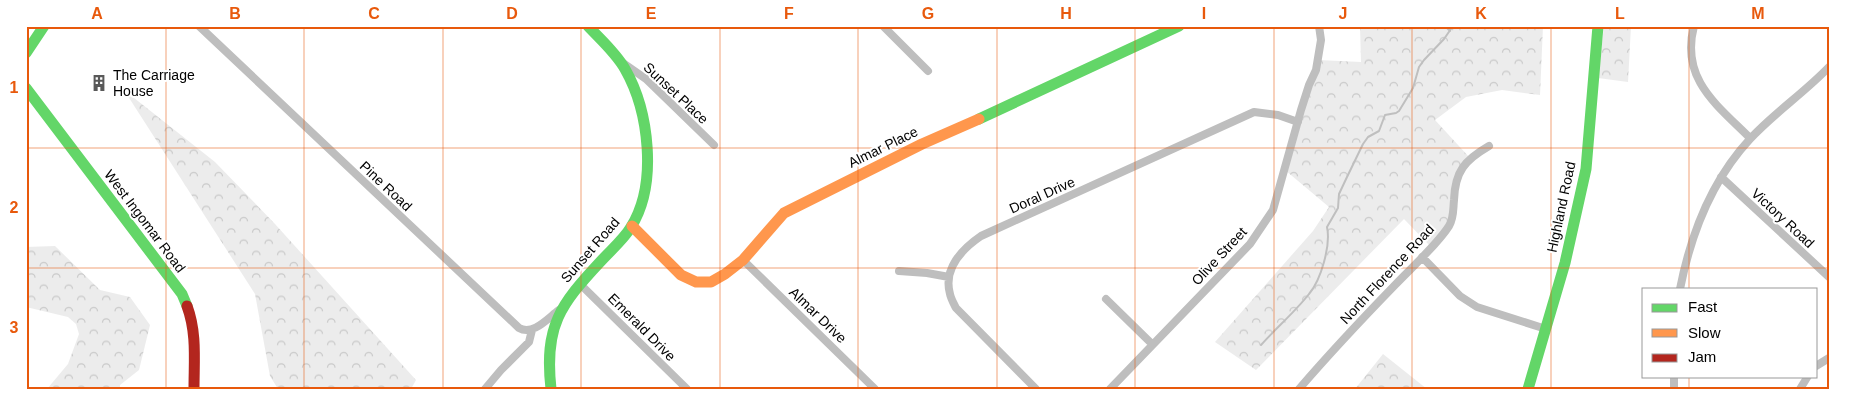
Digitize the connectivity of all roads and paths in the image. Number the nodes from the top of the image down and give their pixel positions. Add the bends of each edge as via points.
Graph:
1 (44, 26) edge
2 (199, 26) edge
3 (588, 26) edge
4 (883, 26) edge
5 (1179, 26) edge
6 (1319, 26) edge
7 (1598, 26) edge
8 (1694, 26) edge
9 (26, 53) edge
10 (620, 61) junction
11 (1829, 67) edge
12 (928, 71) dead end
13 (26, 88) edge
14 (1298, 122) junction
15 (1750, 138) junction
16 (714, 145) dead end
17 (1489, 146) dead end
18 (1720, 177) junction
19 (632, 226) junction
20 (1422, 257) junction
21 (743, 260) junction
22 (899, 271) dead end
23 (949, 277) junction
24 (1829, 277) edge
25 (580, 284) junction
26 (1680, 288) edge
27 (1106, 299) dead end
28 (562, 307) junction
29 (1546, 329) junction
30 (532, 330) junction
31 (1152, 344) junction
32 (1829, 358) edge
33 (1818, 365) edge
34 (1807, 378) edge
35 (194, 389) edge
36 (485, 389) edge
37 (551, 389) edge
38 (686, 389) edge
39 (875, 389) edge
40 (1036, 389) edge
41 (1110, 389) edge
42 (1299, 389) edge
43 (1528, 389) edge
44 (1800, 389) edge

1 - 9 street
2 - 30 street, Pine Road via 515,325 523,330
3 - 10 street, Sunset Road
4 - 12 street
5 - 21 street, Almar Place via 922,144 784,213
6 - 14 street, Olive Street via 1322,40 1316,70
7 - 29 street, Highland Road via 1586,169
8 - 15 street via 1691,52 1697,79 1711,100
10 - 16 street, Sunset Place via 646,79
10 - 19 street, Sunset Road via 638,100 647,153 645,192
11 - 15 street
13 - 35 street, West Ingomar Road via 182,294 194,330
14 - 23 street, Doral Drive via 1254,112 981,236 958,254
14 - 31 street, Olive Street via 1273,210 1250,244
15 - 18 street
17 - 20 street, North Florence Road via 1470,158 1460,170 1449,226
18 - 24 street, Victory Road
18 - 26 street via 1699,219
19 - 21 street, Almar Place via 682,275 696,282 711,282
19 - 25 street, Sunset Road
20 - 29 street via 1460,296 1477,307
20 - 42 street, North Florence Road
21 - 39 street, Almar Drive
22 - 23 street
23 - 40 street via 950,294 956,308
25 - 28 street, Sunset Road
25 - 38 street, Emerald Drive
27 - 31 street
28 - 30 street
28 - 37 street, Sunset Road via 550,349
29 - 43 street, Highland Road
30 - 36 street via 529,342
31 - 41 street, Olive Street
32 - 33 street
34 - 44 street

